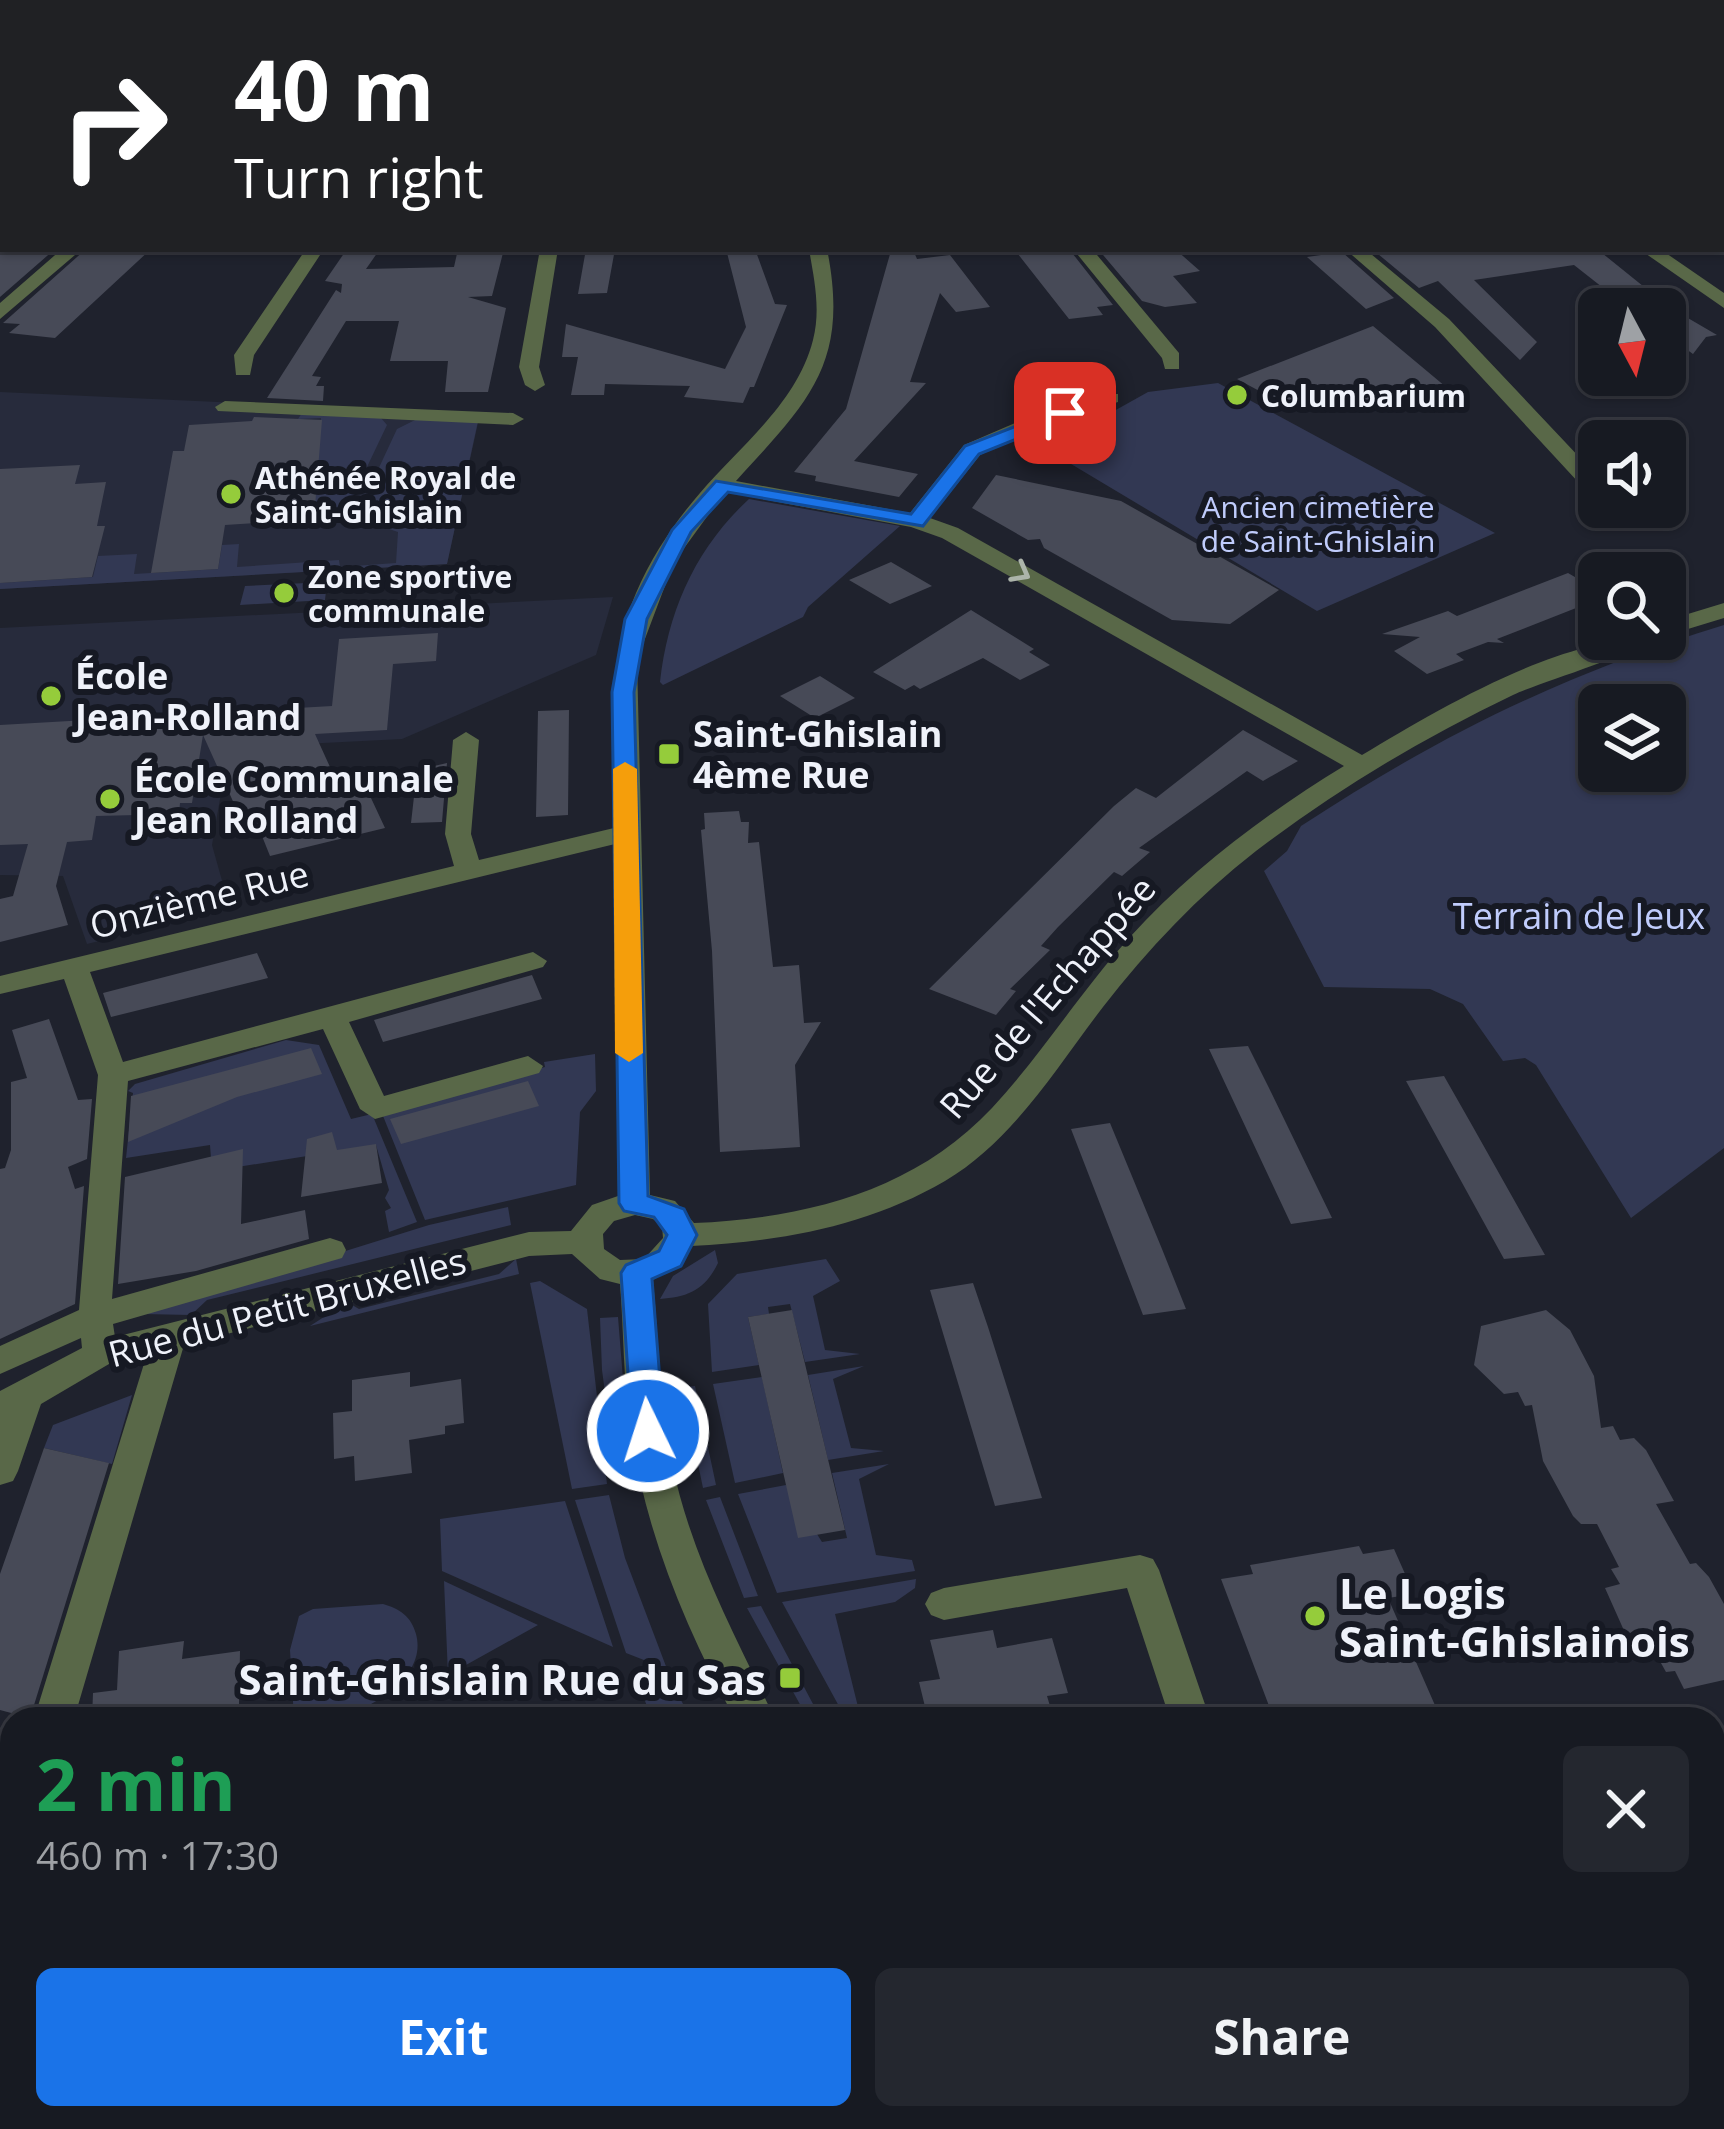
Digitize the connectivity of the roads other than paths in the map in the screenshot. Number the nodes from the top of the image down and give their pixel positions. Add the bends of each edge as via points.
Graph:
1 (70, 252) edge
2 (313, 252) edge
3 (548, 252) edge
4 (819, 252) edge
5 (1084, 252) edge
6 (1358, 252) edge
7 (1652, 252) edge
8 (1724, 302) edge
9 (0, 313) edge
10 (1172, 365) dead end
11 (243, 371) dead end
12 (535, 385) dead end
13 (1111, 398) dead end
14 (225, 407) dead end
15 (513, 419) dead end
16 (1578, 469) edge
17 (723, 485) junction
18 (916, 521) junction
19 (1724, 610) edge
20 (1686, 622) edge
21 (1581, 660) edge
22 (466, 740) dead end
23 (1361, 765) junction
24 (625, 833) junction
25 (469, 869) junction
26 (533, 962) dead end
27 (74, 968) junction
28 (0, 985) edge
29 (332, 1017) junction
30 (528, 1066) dead end
31 (113, 1075) junction
32 (634, 1203) junction
33 (682, 1235) junction
34 (585, 1242) junction
35 (330, 1250) dead end
36 (636, 1273) junction
37 (96, 1316) junction
38 (170, 1335) junction
39 (98, 1354) junction
40 (0, 1361) edge
41 (13, 1400) edge
42 (0, 1471) edge
43 (944, 1604) dead end
44 (58, 1707) edge
45 (749, 1707) edge
46 (1186, 1707) edge

1 - 9 street
2 - 11 street via 244,355
3 - 12 street via 529,367
4 - 17 street via 830,309 824,346 789,411
5 - 10 street
6 - 16 street via 1442,323
7 - 8 street
13 - 18 street via 972,450
14 - 15 street
17 - 18 street
17 - 24 street via 682,530 636,619 623,692
18 -> 23 street
19 - 20 street
21 - 23 street, Rue de l'Echappée via 1488,697
22 - 25 street via 458,834
23 - 33 street, Rue de l'Echappée via 1288,813 1151,928 1004,1114 932,1174 830,1216
24 - 25 street, Onzième Rue
24 - 32 street
25 - 27 street, Onzième Rue
26 - 29 street
27 - 28 street, Onzième Rue
27 - 31 street
29 - 30 street via 375,1109
29 - 31 street
31 - 37 street
32 - 33 street via 674,1216
32 - 34 street via 603,1213
33 - 36 street via 670,1259
34 - 36 street via 598,1264
34 - 38 street, Rue du Petit Bruxelles via 529,1244
35 - 37 street
36 - 45 street via 659,1482 712,1633
37 - 39 street
37 - 40 street
38 - 39 street, Rue du Petit Bruxelles
38 - 44 street
39 - 41 street, Rue du Petit Bruxelles
41 - 42 street
43 - 46 street via 1140,1570

